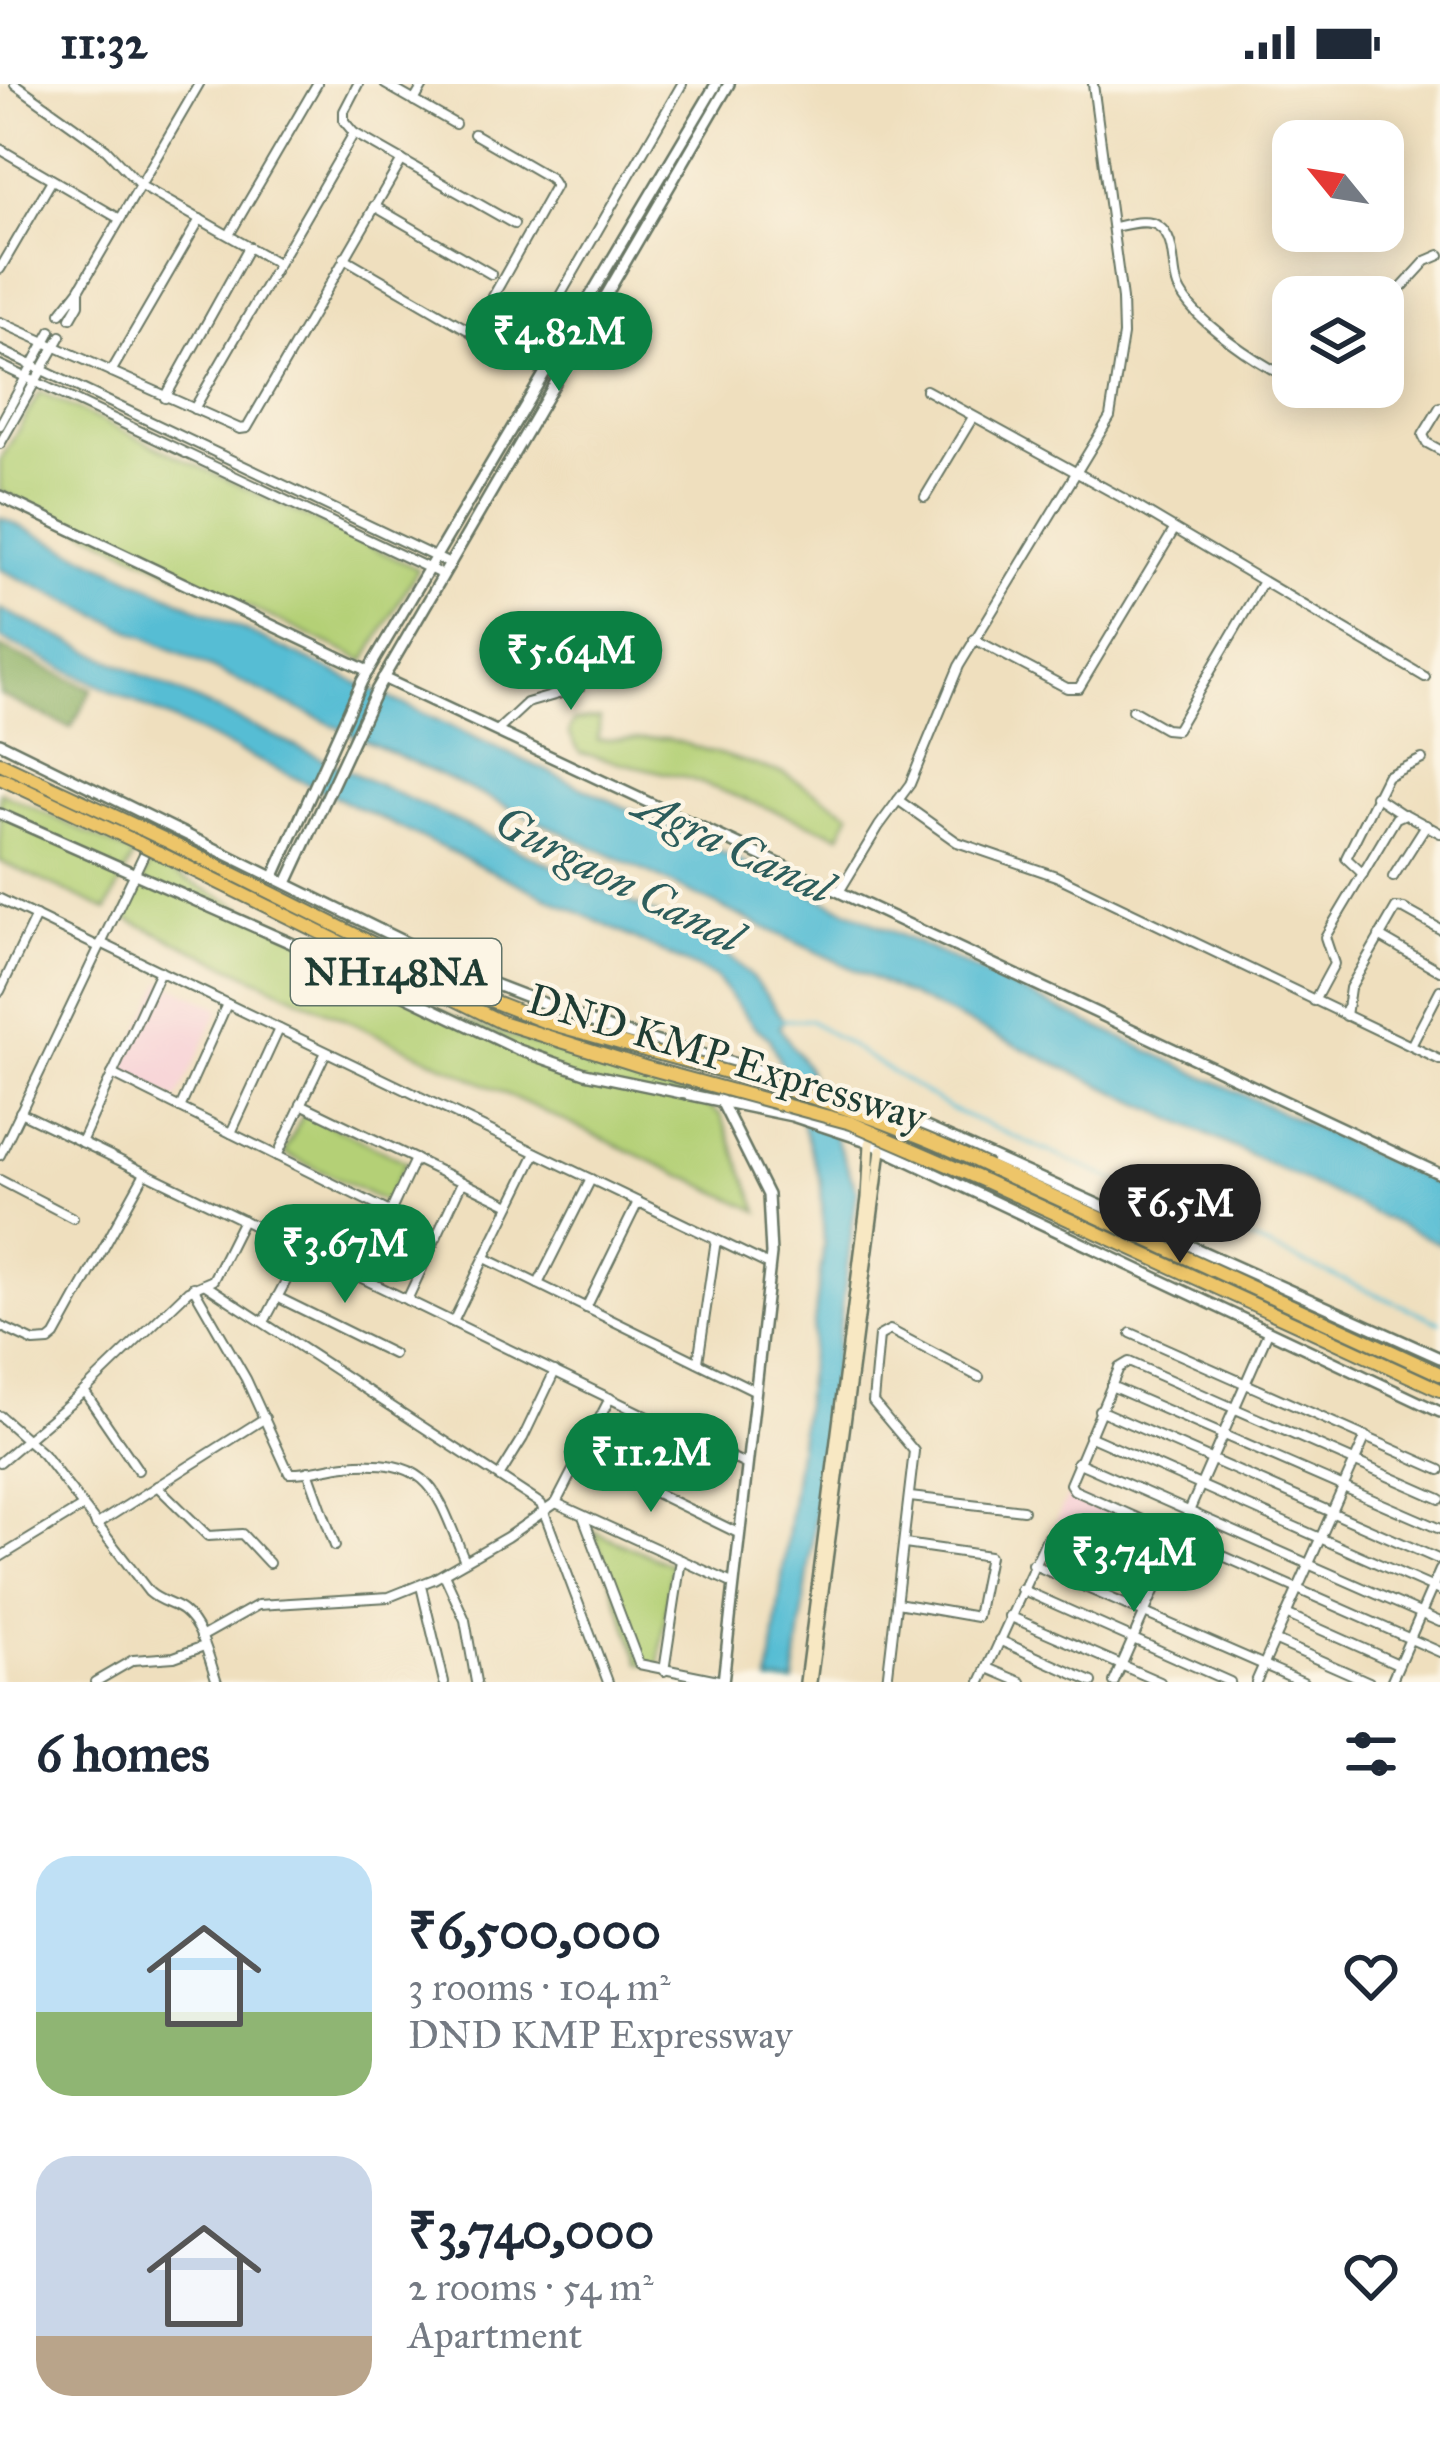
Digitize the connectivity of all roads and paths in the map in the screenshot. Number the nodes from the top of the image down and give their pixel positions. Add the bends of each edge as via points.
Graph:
1 (15, 84) edge
2 (199, 84) edge
3 (316, 84) edge
4 (358, 84) edge
5 (385, 84) edge
6 (424, 84) edge
7 (682, 84) edge
8 (716, 84) edge
9 (729, 84) edge
10 (1094, 84) edge
11 (415, 101) junction
12 (455, 124) dead end
13 (354, 133) junction
14 (474, 134) dead end
15 (0, 148) edge
16 (401, 160) junction
17 (52, 180) junction
18 (141, 186) junction
19 (374, 206) junction
20 (119, 219) junction
21 (200, 219) junction
22 (514, 224) dead end
23 (1112, 226) junction
24 (229, 236) junction
25 (250, 247) junction
26 (4, 252) edge
27 (1440, 255) edge
28 (344, 258) junction
29 (278, 263) junction
30 (0, 269) edge
31 (491, 274) dead end
32 (1404, 285) edge
33 (79, 290) junction
34 (61, 313) dead end
35 (71, 318) dead end
36 (0, 322) edge
37 (56, 333) dead end
38 (472, 334) junction
39 (50, 345) junction
40 (0, 350) edge
41 (0, 365) edge
42 (37, 368) junction
43 (1272, 369) edge
44 (111, 372) junction
45 (31, 379) junction
46 (926, 390) dead end
47 (166, 398) junction
48 (1440, 406) edge
49 (194, 410) junction
50 (973, 417) junction
51 (0, 425) edge
52 (0, 444) edge
53 (1440, 450) edge
54 (1077, 472) junction
55 (0, 496) edge
56 (925, 497) dead end
57 (1174, 530) junction
58 (437, 557) junction
59 (450, 564) junction
60 (430, 568) junction
61 (443, 575) junction
62 (1263, 583) junction
63 (974, 639) junction
64 (596, 658) dead end
65 (365, 676) junction
66 (1425, 677) dead end
67 (380, 684) junction
68 (1132, 710) dead end
69 (497, 731) junction
70 (0, 743) edge
71 (1422, 759) dead end
72 (0, 763) edge
73 (0, 778) edge
74 (1375, 796) junction
75 (898, 800) junction
76 (0, 814) edge
77 (1402, 814) junction
78 (160, 818) junction
79 (1426, 825) junction
80 (1440, 833) edge
81 (141, 836) junction
82 (160, 846) junction
83 (1363, 874) junction
84 (134, 875) junction
85 (274, 876) junction
86 (1394, 877) dead end
87 (287, 883) junction
88 (839, 892) junction
89 (0, 899) edge
90 (36, 916) junction
91 (1440, 929) edge
92 (1379, 936) junction
93 (100, 945) junction
94 (0, 958) edge
95 (13, 964) junction
96 (160, 971) junction
97 (1440, 971) edge
98 (1440, 990) edge
99 (0, 991) edge
100 (1314, 1001) junction
101 (227, 1004) junction
102 (1346, 1016) junction
103 (279, 1029) junction
104 (1411, 1046) junction
105 (674, 1047) junction
106 (326, 1052) junction
107 (1440, 1060) edge
108 (112, 1074) junction
109 (662, 1089) junction
110 (720, 1099) junction
111 (302, 1104) junction
112 (180, 1108) junction
113 (20, 1112) junction
114 (232, 1133) junction
115 (938, 1135) junction
116 (81, 1142) junction
117 (870, 1143) junction
118 (881, 1150) junction
119 (536, 1153) junction
120 (0, 1155) edge
121 (277, 1156) junction
122 (415, 1159) junction
123 (923, 1169) junction
124 (145, 1173) junction
125 (987, 1174) junction
126 (1440, 1174) edge
127 (591, 1179) junction
128 (0, 1180) edge
129 (462, 1181) junction
130 (638, 1202) junction
131 (510, 1205) junction
132 (390, 1212) junction
133 (73, 1219) dead end
134 (243, 1220) junction
135 (716, 1240) junction
136 (303, 1249) junction
137 (484, 1258) junction
138 (769, 1265) junction
139 (360, 1277) junction
140 (204, 1284) junction
141 (538, 1284) junction
142 (193, 1287) junction
143 (277, 1297) junction
144 (407, 1300) junction
145 (586, 1307) junction
146 (264, 1322) junction
147 (453, 1322) junction
148 (0, 1326) edge
149 (1268, 1332) junction
150 (1131, 1333) dead end
151 (393, 1354) dead end
152 (1440, 1358) edge
153 (698, 1362) junction
154 (555, 1372) junction
155 (1440, 1374) edge
156 (979, 1377) dead end
157 (1246, 1384) junction
158 (1111, 1386) junction
159 (755, 1390) junction
160 (1440, 1390) edge
161 (84, 1391) junction
162 (610, 1398) junction
163 (1235, 1408) junction
164 (1099, 1410) junction
165 (1440, 1412) edge
166 (0, 1416) edge
167 (265, 1418) junction
168 (1223, 1435) junction
169 (1089, 1436) junction
170 (1366, 1436) junction
171 (27, 1438) junction
172 (582, 1457) junction
173 (1211, 1461) junction
174 (1354, 1461) junction
175 (0, 1462) edge
176 (1077, 1462) junction
177 (747, 1465) junction
178 (1440, 1470) edge
179 (138, 1471) dead end
180 (308, 1471) junction
181 (500, 1474) junction
182 (1201, 1485) junction
183 (157, 1486) junction
184 (1343, 1486) junction
185 (910, 1497) junction
186 (1440, 1499) edge
187 (556, 1504) junction
188 (82, 1508) junction
189 (1023, 1510) dead end
190 (1190, 1510) junction
191 (545, 1513) junction
192 (1330, 1514) junction
193 (583, 1516) junction
194 (96, 1525) junction
195 (1440, 1529) edge
196 (740, 1534) junction
197 (1178, 1537) junction
198 (1320, 1538) junction
199 (904, 1544) junction
200 (335, 1546) dead end
201 (0, 1557) edge
202 (681, 1560) junction
203 (1440, 1560) edge
204 (465, 1562) junction
205 (1309, 1562) junction
206 (269, 1563) dead end
207 (1032, 1564) junction
208 (1440, 1570) edge
209 (444, 1574) junction
210 (734, 1584) junction
211 (1156, 1585) junction
212 (421, 1586) junction
213 (1021, 1589) junction
214 (1297, 1589) junction
215 (1436, 1590) edge
216 (897, 1603) junction
217 (1144, 1613) junction
218 (1286, 1613) junction
219 (1420, 1614) junction
220 (1009, 1616) junction
221 (1440, 1622) edge
222 (1133, 1638) junction
223 (1409, 1638) junction
224 (999, 1640) junction
225 (1274, 1640) junction
226 (203, 1642) junction
227 (1440, 1652) edge
228 (1263, 1664) junction
229 (1398, 1664) junction
230 (1121, 1665) junction
231 (988, 1668) junction
232 (664, 1671) junction
233 (723, 1681) edge
234 (95, 1682) edge
235 (217, 1682) edge
236 (444, 1682) edge
237 (476, 1682) edge
238 (608, 1682) edge
239 (808, 1682) edge
240 (886, 1682) edge
241 (981, 1682) edge
242 (1022, 1682) edge
243 (1092, 1682) edge
244 (1114, 1682) edge
245 (1160, 1682) edge
246 (1230, 1682) edge
247 (1256, 1682) edge
248 (1303, 1682) edge
249 (1369, 1682) edge
250 (1390, 1682) edge

1 - 18 street via 106,148
2 - 18 street
3 - 24 street
4 - 13 street via 344,111
5 - 11 street
6 - 11 street
7 - 38 street via 526,353 514,358
8 - 58 street
9 - 59 street
10 - 23 street
11 - 12 street
13 - 16 street
13 - 29 street
14 - 38 street via 555,186
15 - 17 street
16 - 19 street
16 - 22 street
17 - 20 street
17 - 26 street
18 - 20 street
18 - 21 street
19 - 28 street
19 - 31 street
20 - 33 street
21 - 24 street
21 - 44 street
23 - 43 street via 1160,226 1187,300
23 - 54 street via 1122,299 1119,373 1111,417
24 - 25 street
25 - 29 street
25 - 47 street
26 - 30 street
27 - 32 street
28 - 38 street
28 - 49 street via 250,425 240,429
29 - 49 street
33 - 34 street
33 - 35 street
36 - 39 street
37 - 39 street
39 - 42 street
39 - 44 street
40 - 42 street
41 - 45 street
42 - 45 street
42 - 58 street
44 - 47 street
45 - 51 street
45 - 52 street
45 - 60 street
46 - 50 street
47 - 49 street
48 - 53 street via 1423,435
50 - 54 street
50 - 56 street
54 - 57 street
54 - 63 street
55 - 65 street
57 - 62 street
57 - 63 street via 1079,688
58 - 59 street
58 - 60 street
59 - 61 street
60 - 61 street
60 - 65 street
61 - 67 street
62 - 66 street
62 - 68 street via 1176,730
63 - 75 street
64 - 69 street via 579,688 526,703
65 - 85 street
67 - 69 street
67 - 87 street
69 - 88 street
70 - 78 street
71 - 74 street via 1390,773
72 - 81 highway, DND KMP Expressway / NH148NA
73 - 81 highway, DND KMP Expressway / NH148NA
74 - 77 street
74 - 83 street via 1346,855
75 - 88 street
75 - 100 street via 957,842 1056,876
76 - 84 street
77 - 79 street
77 - 83 street
78 - 84 street
78 - 85 street
79 - 80 street
79 - 86 street
81 - 82 highway, DND KMP Expressway / NH148NA, bridge
82 - 125 highway, DND KMP Expressway / NH148NA, bridge via 472,993 546,1022 854,1108 919,1133
82 - 125 highway, DND KMP Expressway / NH148NA, bridge via 501,1022 851,1123
83 - 100 street via 1325,937 1334,964
84 - 93 street
84 - 109 street via 519,1050
85 - 87 street
87 - 105 street via 478,978
88 - 126 street
89 - 90 street
90 - 93 street
90 - 95 street
91 - 92 street via 1398,907
92 - 97 street
92 - 102 street via 1350,988
93 - 96 street
93 - 113 street
94 - 95 street
95 - 99 street
96 - 101 street
96 - 108 street
98 - 104 street
100 - 102 street
101 - 103 street
101 - 112 street
102 - 104 street
103 - 106 street
103 - 114 street
104 - 107 street
105 - 109 street
105 - 115 street via 868,1101
106 - 111 street
106 - 119 street
108 - 112 street
108 - 116 street
109 - 110 street
110 - 117 street
110 - 138 street via 768,1196
111 - 121 street
111 - 122 street
112 - 114 street
113 - 116 street
113 - 120 street
114 - 121 street
115 - 123 street
115 - 152 street
116 - 124 street
117 - 118 street
117 - 239 main road
118 - 123 street
118 - 239 main road
119 - 127 street
119 - 131 street
121 - 132 street
122 - 129 street
122 - 132 street
123 - 149 street
124 - 134 street
124 - 148 street via 55,1336 34,1342
125 - 155 highway, DND KMP Expressway / NH148NA
125 - 160 highway, DND KMP Expressway / NH148NA
127 - 130 street
127 - 141 street
128 - 133 street
129 - 131 street
129 - 144 street
130 - 135 street
130 - 145 street
131 - 137 street
132 - 139 street
134 - 136 street
134 - 140 street via 218,1273
135 - 138 street
135 - 153 street
136 - 139 street
136 - 143 street
137 - 141 street
137 - 147 street
138 - 159 street
139 - 144 street
140 - 142 street
140 - 146 street
141 - 145 street
142 - 161 street
142 - 167 street
143 - 146 street
143 - 151 street
144 - 147 street
145 - 153 street
146 - 181 street
147 - 154 street
149 - 157 street
149 - 165 street
150 - 157 street
153 - 159 street
154 - 162 street
154 - 181 street
156 - 185 street via 881,1332 873,1402 913,1447
157 - 163 street
157 - 170 street
158 - 163 street via 1129,1362
158 - 164 street
158 - 168 street
159 - 177 street
161 - 171 street
161 - 179 street
162 - 172 street
162 - 177 street
163 - 168 street
163 - 174 street
164 - 169 street
164 - 173 street
166 - 171 street
167 - 180 street via 289,1473
167 - 183 street
168 - 173 street
168 - 184 street
169 - 176 street
169 - 182 street
170 - 174 street
170 - 178 street
171 - 175 street
171 - 188 street
172 - 187 street
172 - 196 street
173 - 182 street
173 - 192 street
174 - 184 street
174 - 186 street
176 - 190 street
176 - 197 street via 1072,1489
177 - 196 street
180 - 200 street
180 - 204 street via 406,1466 440,1500
181 - 191 street
182 - 190 street
182 - 198 street
183 - 194 street
183 - 206 street via 208,1536 242,1534
184 - 192 street
184 - 195 street
185 - 189 street
185 - 199 street
187 - 191 street
187 - 193 street
188 - 194 street
188 - 201 street
190 - 197 street
190 - 205 street
191 - 204 street
191 - 238 street
192 - 198 street
192 - 203 street
193 - 202 street
193 - 232 street via 634,1658
194 - 226 street via 149,1592 180,1607
196 - 210 street
197 - 211 street
197 - 214 street
198 - 205 street
198 - 215 street
199 - 216 street
199 - 216 street via 988,1556 976,1616
202 - 210 street
202 - 232 street
204 - 209 street
205 - 214 street
205 - 219 street
207 - 211 street via 1048,1538
207 - 213 street
207 - 217 street
208 - 215 street
209 - 212 street
209 - 237 street via 465,1620
210 - 233 street
211 - 217 street
212 - 226 street via 389,1597 258,1606
212 - 236 street
213 - 220 street
213 - 222 street
214 - 218 street
214 - 223 street
215 - 219 street
216 - 240 street
217 - 222 street
217 - 228 street
218 - 225 street
218 - 229 street
219 - 221 street
219 - 223 street
220 - 224 street
220 - 230 street
222 - 230 street
222 - 246 street
223 - 227 street
223 - 229 street
224 - 231 street
224 - 243 street
225 - 228 street
225 - 249 street
226 - 234 street via 175,1657 134,1660
226 - 235 street
228 - 247 street
228 - 248 street
229 - 250 street
230 - 244 street
230 - 245 street
231 - 241 street
231 - 242 street
232 - 233 street

